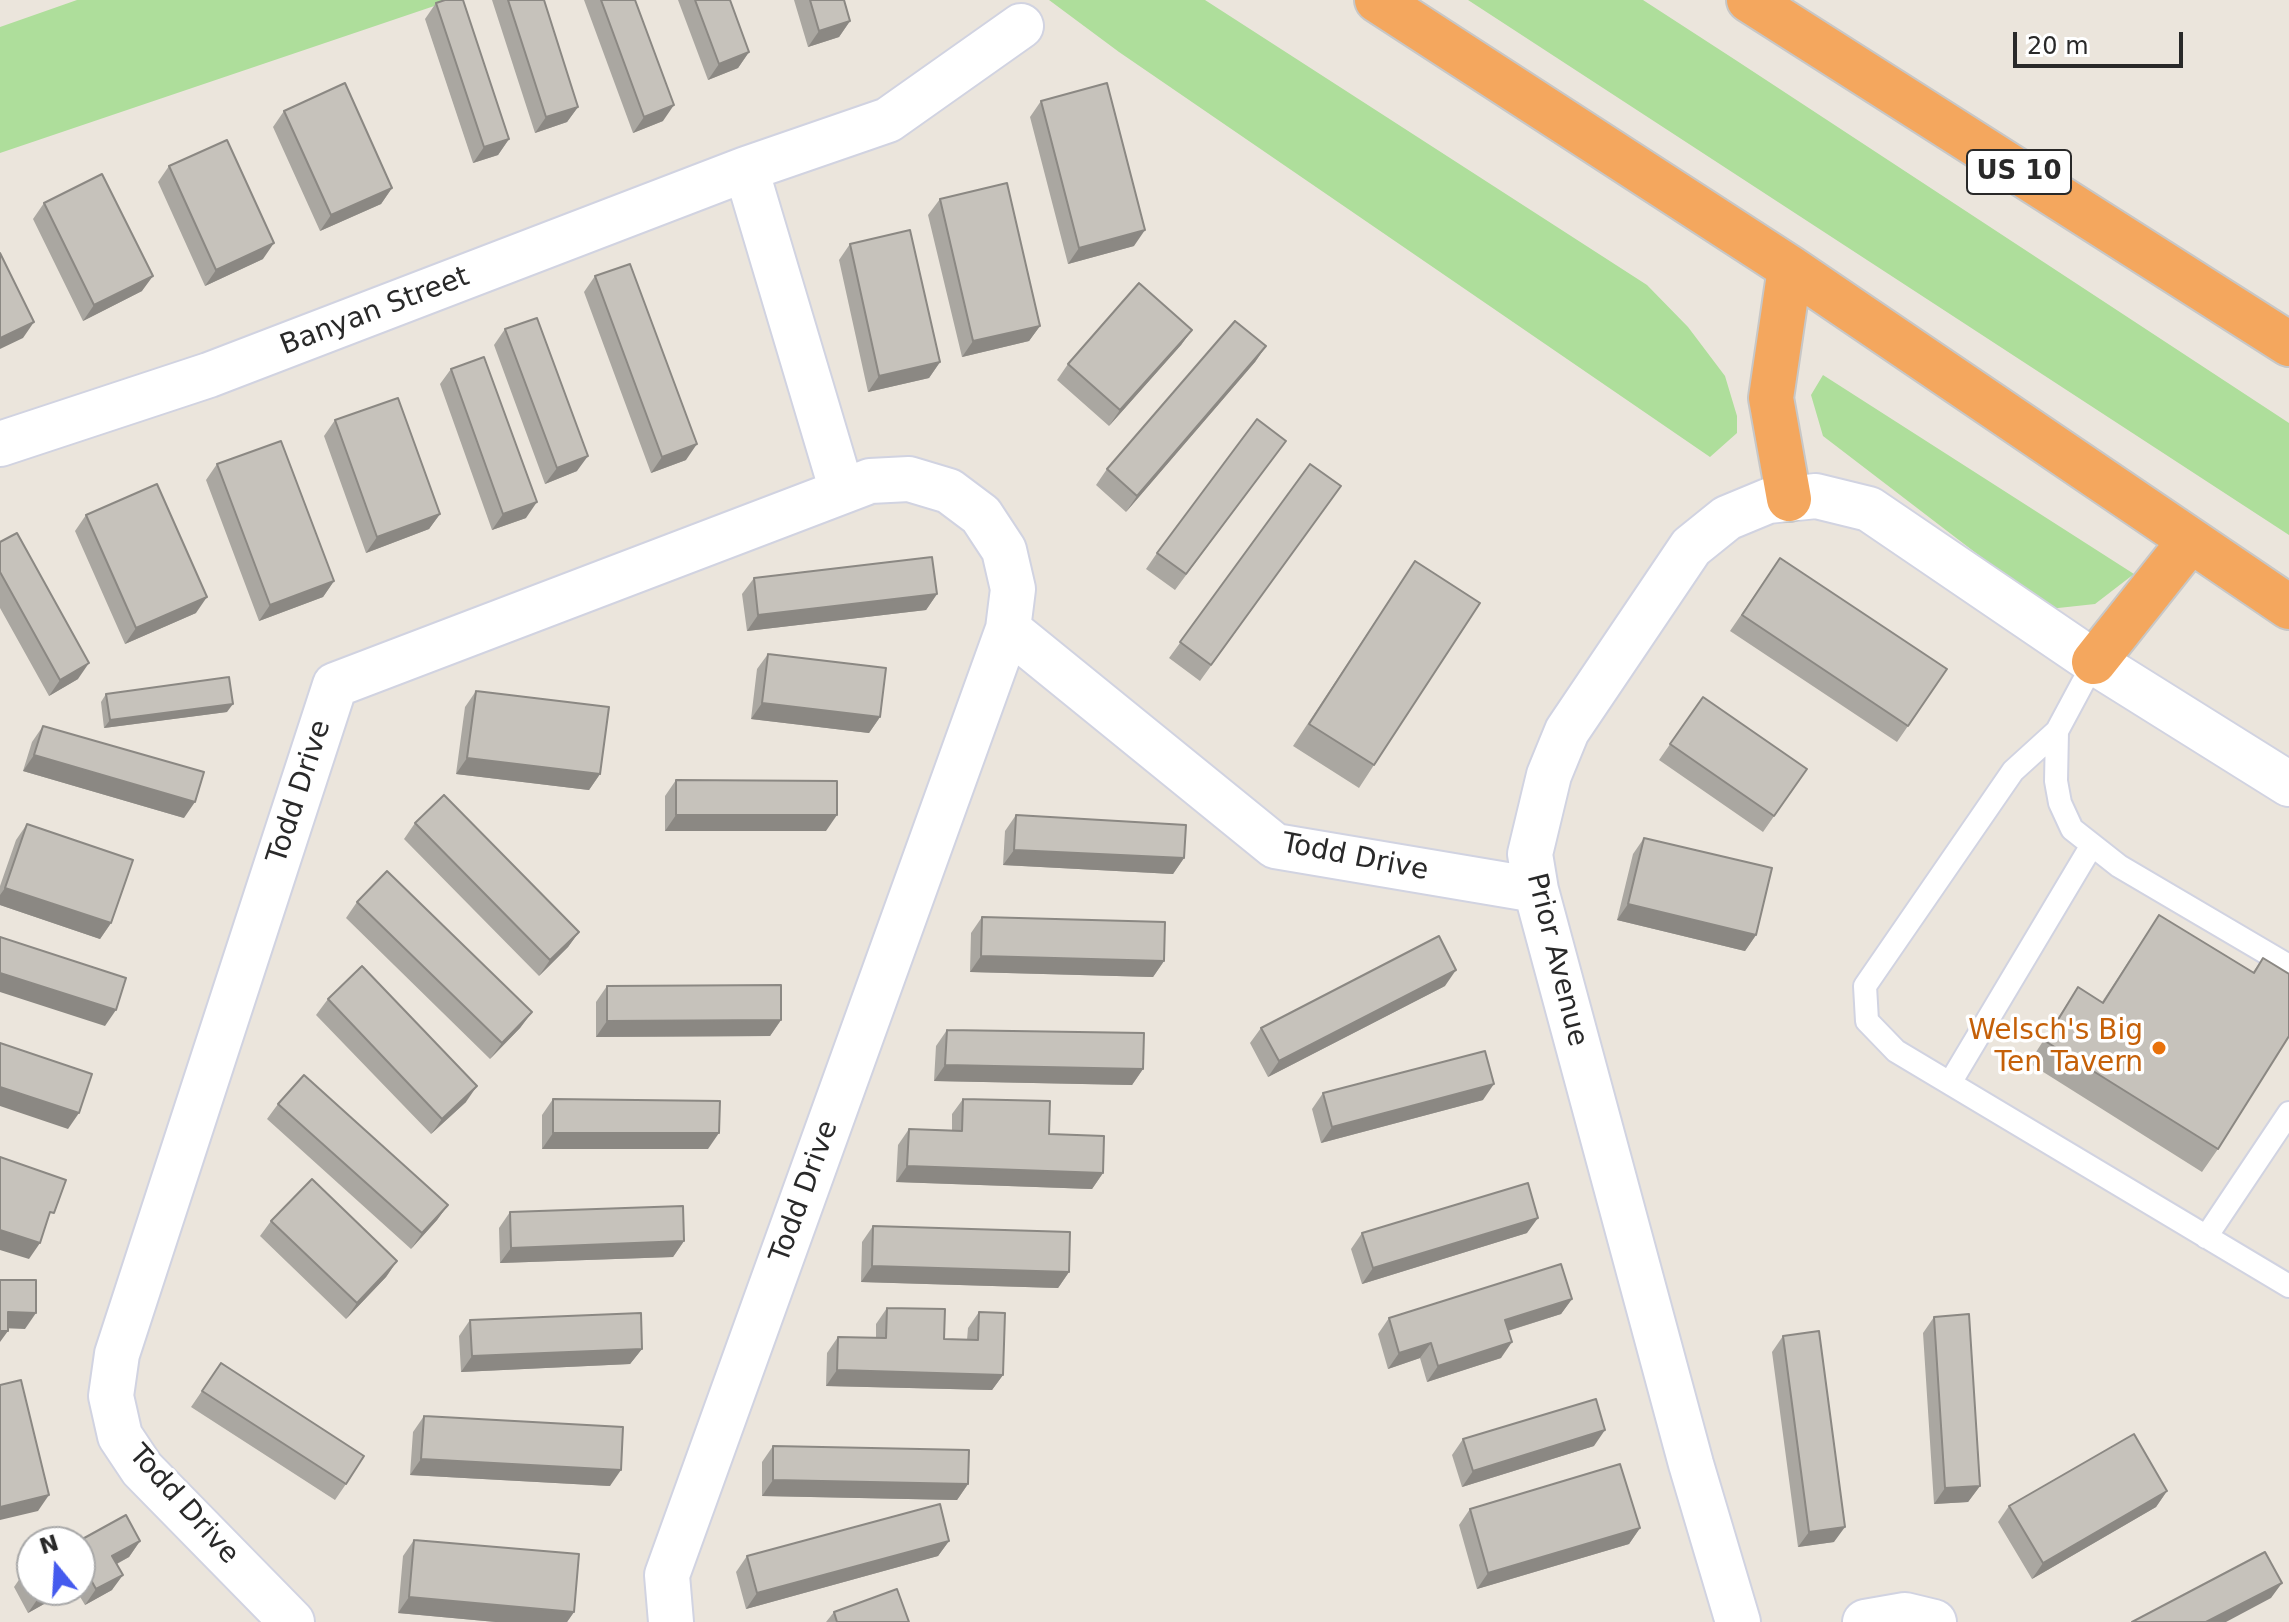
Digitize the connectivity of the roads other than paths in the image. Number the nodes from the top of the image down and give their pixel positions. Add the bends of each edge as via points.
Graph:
1 (1377, 0) edge
2 (1749, 0) edge
3 (1021, 26) dead end
4 (746, 169) junction
5 (1773, 257) junction
6 (2289, 344) edge
7 (0, 444) edge
8 (842, 491) junction
9 (1789, 499) junction
10 (2190, 541) junction
11 (2289, 607) edge
12 (1008, 629) junction
13 (2094, 662) junction
14 (2057, 731) junction
15 (2289, 784) edge
16 (2092, 845) junction
17 (1536, 890) junction
18 (2289, 966) edge
19 (1950, 1083) junction
20 (2289, 1113) edge
21 (2206, 1237) junction
22 (2289, 1286) edge
23 (292, 1622) edge
24 (671, 1622) edge
25 (1738, 1622) edge
26 (1865, 1622) edge
27 (1934, 1622) edge

1 - 5 highway
2 - 6 highway, US 10
3 - 4 street, Banyan Street via 888,120
4 - 7 street, Banyan Street via 209,375
4 - 8 street
5 - 9 highway via 1771,398
5 - 10 highway
8 - 12 street, Todd Drive via 870,481 909,479 949,491 981,515 1004,550 1013,589
8 - 23 street, Todd Drive via 335,685 117,1354 111,1396 120,1436 142,1469
9 - 13 street, Prior Avenue via 1816,496 1869,509
9 - 17 street, Prior Avenue via 1768,501 1727,518 1691,547 1567,731 1549,775 1530,854
10 - 11 highway
10 - 13 highway
12 - 17 street, Todd Drive via 1275,846
12 - 24 street, Todd Drive via 667,1575
13 - 14 lane
13 - 15 street, Prior Avenue
14 - 16 lane via 2060,803 2072,829
14 - 19 lane via 2013,771 1865,986 1867,1021 1896,1051
16 - 18 lane
16 - 19 lane
17 - 25 street, Prior Avenue
19 - 21 lane
20 - 21 lane
21 - 22 lane
26 - 27 street via 1905,1615

